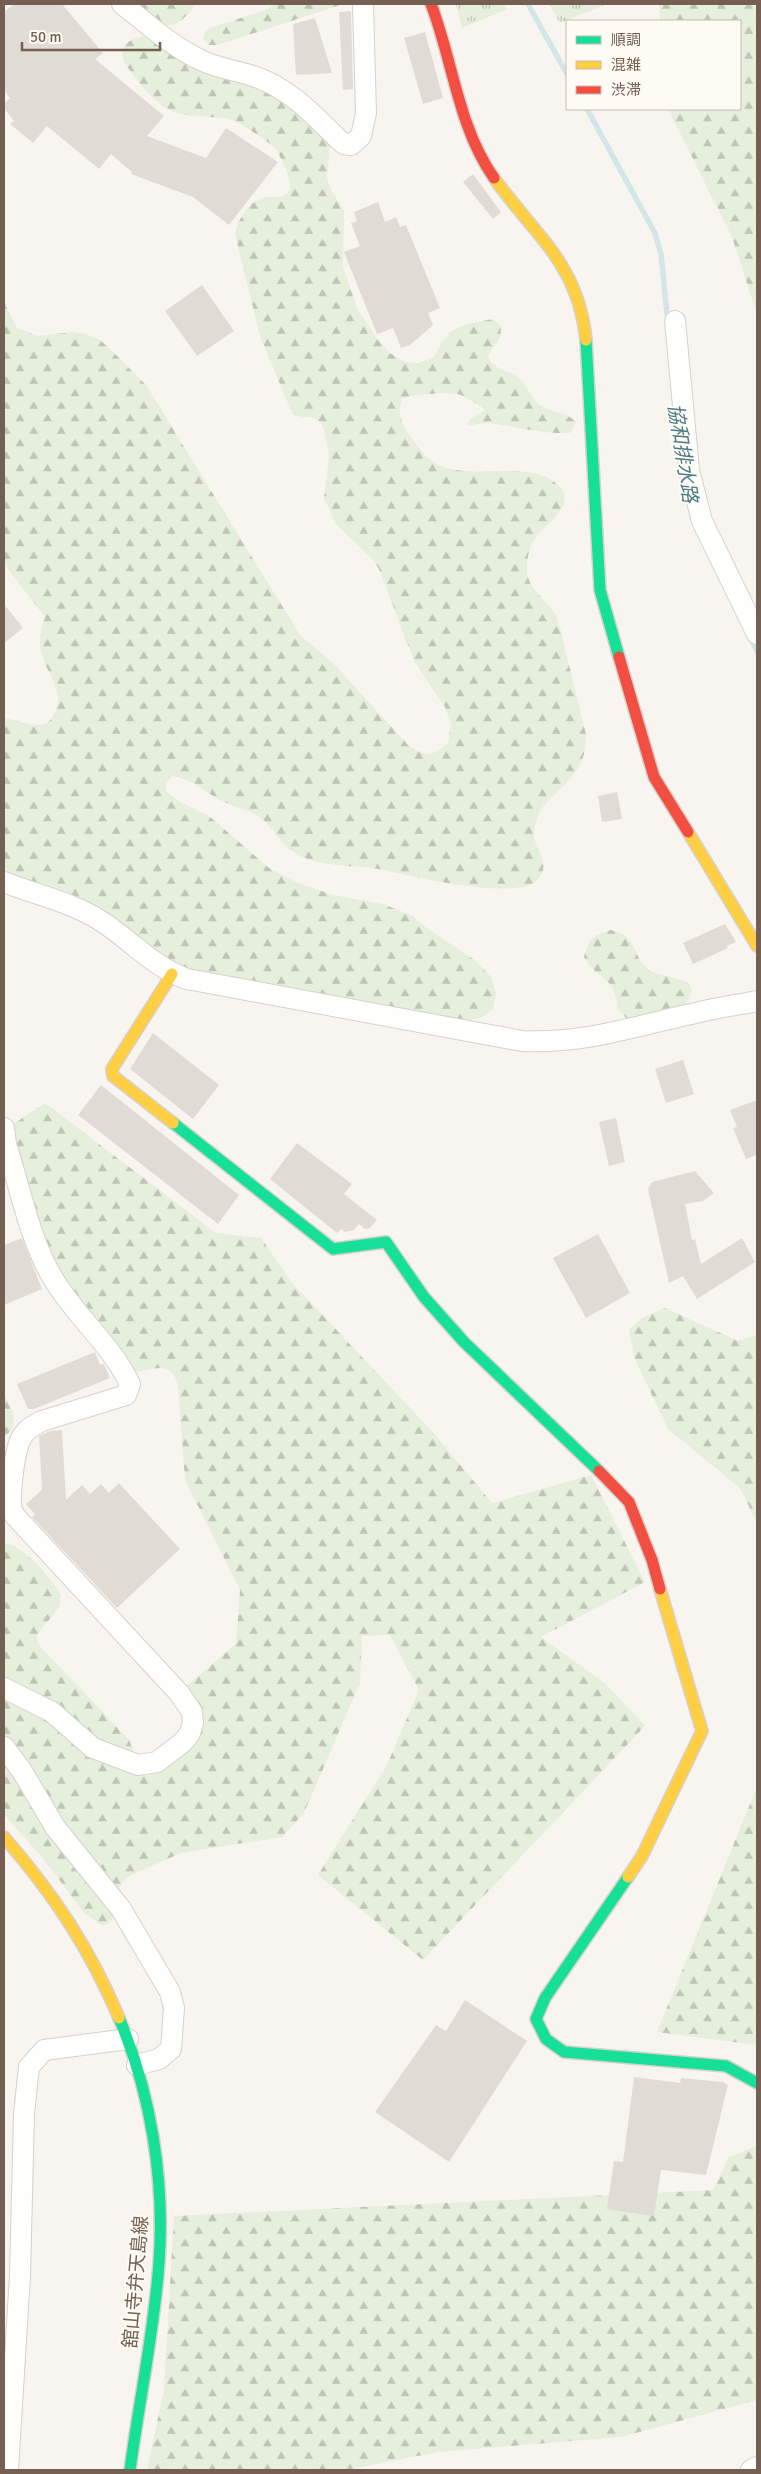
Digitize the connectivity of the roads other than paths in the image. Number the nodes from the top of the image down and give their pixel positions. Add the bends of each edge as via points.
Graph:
1 (122, 4) edge
2 (363, 4) edge
3 (431, 4) edge
4 (675, 321) dead end
5 (757, 634) edge
6 (4, 882) edge
7 (757, 946) edge
8 (172, 974) junction
9 (757, 1001) edge
10 (4, 1128) edge
11 (4, 1688) edge
12 (4, 1747) edge
13 (4, 1837) edge
14 (128, 2038) junction
15 (137, 2066) junction
16 (757, 2083) edge
17 (757, 2467) edge
18 (8, 2470) edge
19 (130, 2470) edge
20 (751, 2470) edge

1 - 2 street via 183,51 204,62 250,74 286,92 338,139 350,144 361,136 366,113
3 - 7 street via 480,154 494,179 565,269 579,298 586,338 600,590 654,777
4 - 5 street via 689,470 702,521
6 - 8 street via 101,921
8 - 9 street via 522,1041 597,1037 701,1011
8 - 16 street via 115,1063 113,1076 333,1249 386,1242 424,1297 464,1342 629,1502 652,1560 702,1731 642,1856 545,1998 536,2019 546,2039 564,2052 726,2066
10 - 11 street via 12,1163 46,1265 61,1289 116,1357 130,1384 126,1395 30,1427 18,1449 11,1508 179,1693 192,1712 193,1723 183,1742 157,1762 138,1765 93,1748 52,1712
12 - 15 street via 22,1770 55,1827 120,1909 170,1992 174,2008 171,2049 159,2059
13 - 14 street, 舘山寺弁天島線 via 49,1890 80,1936 107,1986
14 - 15 street, 舘山寺弁天島線
14 - 18 street via 44,2050 29,2067 24,2114 20,2276
15 - 19 street, 舘山寺弁天島線 via 155,2148 160,2233 156,2289
17 - 20 street

